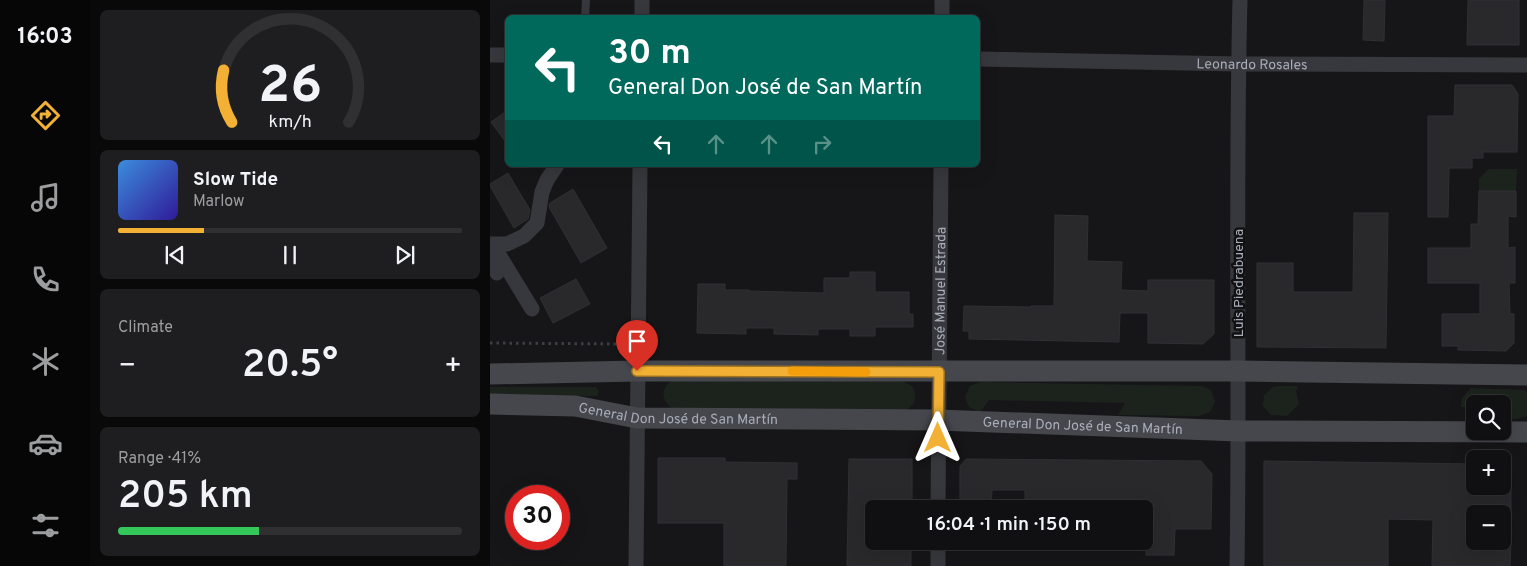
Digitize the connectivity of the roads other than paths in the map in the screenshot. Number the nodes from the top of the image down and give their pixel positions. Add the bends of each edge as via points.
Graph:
1 (586, 0) edge
2 (642, 0) edge
3 (942, 0) edge
4 (1240, 0) edge
5 (586, 15) edge
6 (642, 15) edge
7 (942, 15) edge
8 (490, 55) edge
9 (505, 55) edge
10 (980, 59) edge
11 (1238, 64) junction
12 (1527, 65) edge
13 (556, 167) edge
14 (640, 167) edge
15 (941, 167) edge
16 (491, 242) edge
17 (497, 273) dead end
18 (532, 309) dead end
19 (637, 371) junction
20 (1238, 371) junction
21 (939, 372) junction
22 (490, 374) edge
23 (1527, 375) edge
24 (490, 404) edge
25 (637, 418) junction
26 (938, 420) junction
27 (1239, 431) junction
28 (1527, 432) edge
29 (938, 500) edge
30 (938, 550) edge
31 (636, 566) edge
32 (938, 566) edge
33 (1237, 566) edge

1 - 5 lane
2 - 6 street
3 - 7 street
4 - 11 street, Luis Piedrabuena
8 - 9 street
10 - 11 street, Leonardo Rosales
11 - 12 street, Leonardo Rosales
11 - 20 street, Luis Piedrabuena
13 - 16 street via 542,192 537,223 524,236 507,244
14 - 19 street
15 - 21 street, José Manuel Estrada
16 - 17 street
16 - 18 street
19 - 21 main road
19 - 22 main road
19 - 25 street
20 - 21 main road
20 - 23 main road
20 - 27 street, Luis Piedrabuena
21 - 26 street, José Manuel Estrada
24 - 25 main road, General Don José de San Martín via 575,406
25 - 26 main road, General Don José de San Martín
25 - 31 street
26 - 27 main road, General Don José de San Martín
26 - 29 street, José Manuel Estrada
27 - 28 main road, General Don José de San Martín
27 - 33 street, Luis Piedrabuena
30 - 32 street

